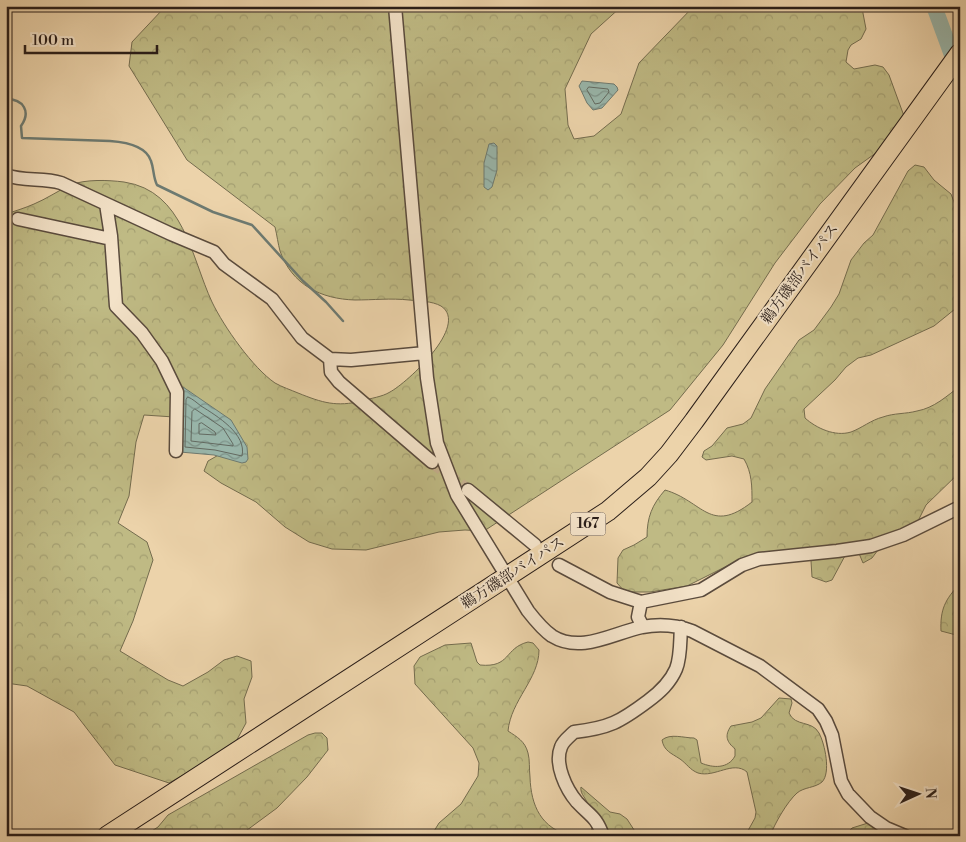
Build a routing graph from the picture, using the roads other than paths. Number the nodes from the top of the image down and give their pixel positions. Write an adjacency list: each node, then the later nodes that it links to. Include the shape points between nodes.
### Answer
1 (395, 6): 7 (street)
2 (960, 53): 15 (highway, 鵜方磯部バイパス / 167, via 669,454 627,496 601,516)
3 (6, 175): 4 (street, via 53,180)
4 (106, 204): 6 (street); 8 (street, via 214,252 224,264 272,299 302,338)
5 (18, 219): 6 (street)
6 (111, 239): 9 (street, via 116,306 142,333 162,361 177,392)
7 (425, 352): 8 (street, via 351,360); 15 (street, via 431,413 444,464 457,495)
8 (330, 359): 10 (street, via 331,372 339,382)
9 (176, 451)
10 (432, 462)
11 (468, 490): 13 (street)
12 (960, 507): 16 (street, via 903,535 870,546 759,559 742,564 701,590)
13 (535, 545)
14 (559, 565): 16 (street, via 610,592)
15 (508, 576): 17 (street, via 541,628 566,642 580,644); 19 (highway, 鵜方磯部バイパス / 167)
16 (641, 602): 17 (street, via 638,617)
17 (643, 627): 18 (street)
18 (681, 627): 20 (street, via 676,670 664,689 625,719 595,730 574,732 561,747 560,761 565,783 578,803 596,819); 21 (street, via 760,666 818,709 832,735 841,781 848,794 870,817)
19 (108, 836)
20 (603, 836)
21 (905, 836)

